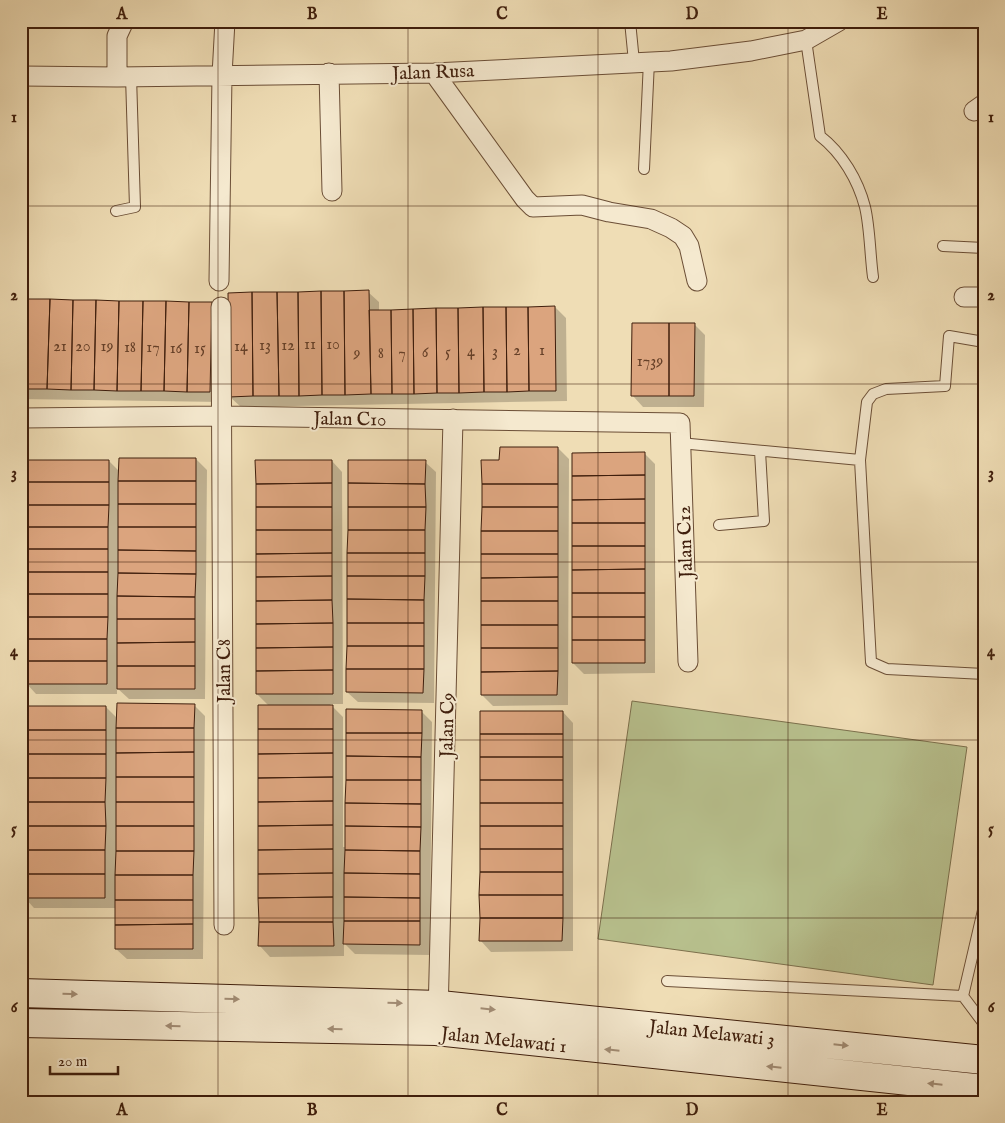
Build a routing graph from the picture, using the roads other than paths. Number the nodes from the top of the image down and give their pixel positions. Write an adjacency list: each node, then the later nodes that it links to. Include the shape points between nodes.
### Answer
1 (124, 21): 11 (street, via 117,36)
2 (225, 21): 9 (street)
3 (630, 21): 6 (lane)
4 (839, 21): 5 (street, Jalan Rusa)
5 (806, 40): 6 (street, Jalan Rusa, via 751,51 671,61); 17 (lane, via 820,136 833,147 852,173 865,207)
6 (641, 61): 8 (street, Jalan Rusa); 12 (lane)
7 (329, 73): 8 (street, Jalan Rusa); 9 (street, Jalan Rusa); 13 (street)
8 (434, 73): 19 (street, via 533,207 582,205 651,219 671,228 683,236 689,246)
9 (222, 75): 11 (street, Jalan Rusa); 18 (street)
10 (21, 76): 11 (street, Jalan Rusa)
11 (124, 77): 14 (lane, via 135,207)
12 (644, 168)
13 (332, 191)
14 (116, 211)
15 (944, 246): 16 (lane)
16 (984, 248)
17 (873, 277)
18 (219, 281)
19 (697, 281)
20 (964, 297): 21 (street)
21 (984, 297)
22 (221, 307): 24 (street, Jalan C8)
23 (984, 342): 30 (lane, via 949,336 945,386 886,389 873,394 867,402)
24 (221, 416): 25 (street, Jalan C10); 26 (street, Jalan C10); 35 (street, Jalan C8)
25 (21, 418)
26 (453, 420): 27 (street, Jalan C10); 39 (street, Jalan C9)
27 (680, 423): 28 (street, Jalan C12)
28 (680, 443): 29 (lane); 32 (street, Jalan C12)
29 (760, 451): 30 (lane); 31 (lane, via 764,521)
30 (860, 460): 33 (lane, via 871,662 887,670)
31 (719, 525)
32 (688, 662)
33 (984, 674)
34 (984, 906): 38 (lane)
35 (224, 925)
36 (667, 981): 38 (lane)
37 (21, 992): 39 (street, Jalan Melawati 1, one-way to 39)
38 (963, 996): 41 (lane)
39 (440, 1004): 42 (street, Jalan C9); 43 (street, Jalan Melawati 3, one-way to 43)
40 (21, 1023): 42 (street, Jalan Melawati 1, one-way to 40)
41 (984, 1024)
42 (436, 1031): 44 (street, Jalan Melawati 1, one-way to 42)
43 (984, 1060)
44 (984, 1089)

